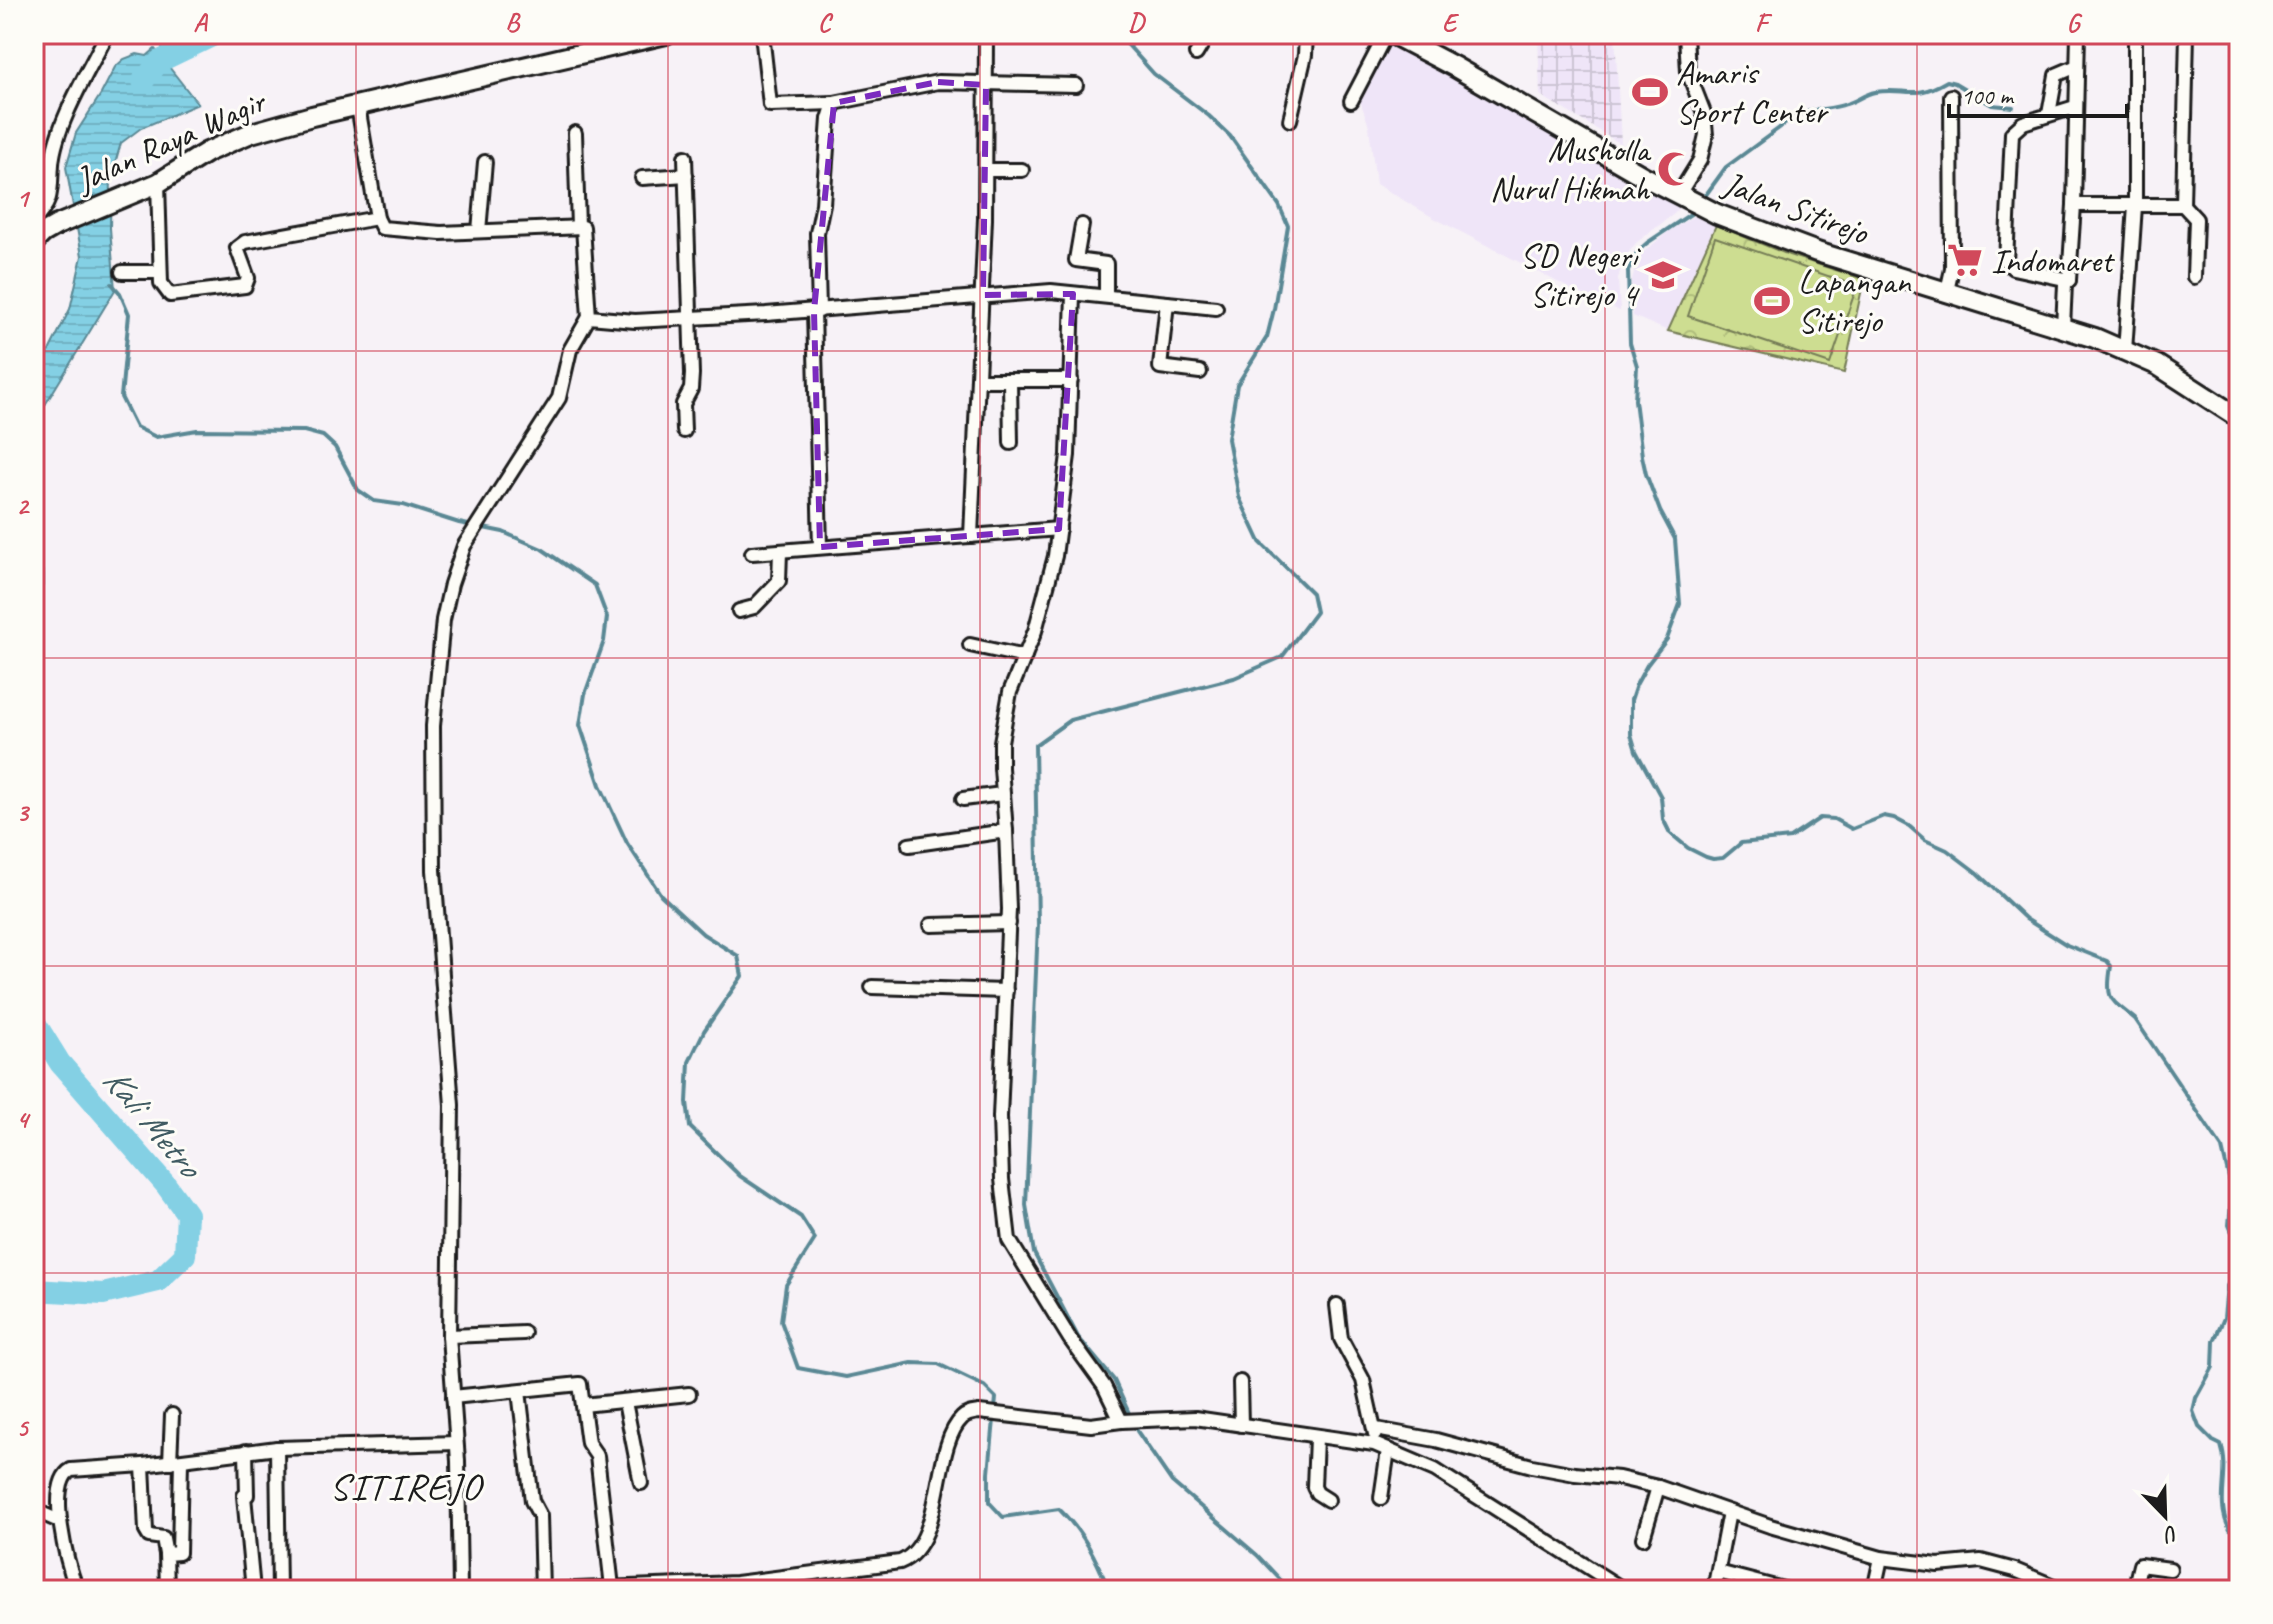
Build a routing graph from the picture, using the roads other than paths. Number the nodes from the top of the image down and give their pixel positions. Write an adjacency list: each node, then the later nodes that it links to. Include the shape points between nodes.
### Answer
1 (107, 34): 37 (street, via 58,134 50,197)
2 (666, 34): 20 (main road, Jalan Raya Wagir)
3 (762, 34): 19 (street, via 770,105)
4 (986, 34): 15 (street)
5 (1208, 34): 13 (street)
6 (1306, 34): 23 (street)
7 (1386, 34): 18 (street)
8 (1392, 34): 32 (main road, Jalan Sitirejo)
9 (1686, 34): 32 (street, via 1688,72 1704,113 1706,135 1700,160)
10 (2078, 34): 14 (street)
11 (2135, 34): 35 (street)
12 (2187, 34): 34 (street)
13 (1196, 54)
14 (2077, 66): 21 (street); 22 (street, via 2056,75)
15 (986, 85): 16 (street); 19 (street, via 938,82); 27 (street)
16 (1076, 85)
17 (1951, 96): 46 (street, via 1952,269)
18 (1351, 101)
19 (834, 103): 52 (street, via 817,233)
20 (358, 106): 31 (main road, Jalan Raya Wagir, via 228,141); 36 (street)
21 (2075, 107): 22 (street); 33 (street)
22 (2049, 114): 45 (street, via 2012,133 2006,262)
23 (1290, 120)
24 (575, 133): 39 (street)
25 (685, 157): 29 (street)
26 (485, 162): 40 (street)
27 (986, 170): 28 (street); 48 (street)
28 (1022, 170)
29 (686, 175): 30 (street); 54 (street)
30 (642, 178)
31 (158, 183): 41 (main road, Jalan Raya Wagir, via 57,225); 43 (street)
32 (1679, 194): 46 (main road, Jalan Sitirejo, via 1766,234)
33 (2074, 205): 35 (street); 45 (street)
34 (2183, 205): 35 (street); 44 (street, via 2196,219)
35 (2135, 206): 56 (street)
36 (377, 218): 40 (street, via 385,229); 43 (street, via 239,244 248,278 241,288 170,295 163,289)
37 (34, 220)
38 (1082, 225): 49 (street, via 1076,260 1106,264)
39 (578, 227): 40 (street); 53 (street, via 584,228)
40 (479, 231)
41 (34, 242)
42 (122, 272): 43 (street)
43 (160, 272)
44 (2194, 277)
45 (2069, 280): 55 (street)
46 (1947, 291): 55 (main road, Jalan Sitirejo)
47 (1073, 294): 48 (street); 49 (street); 59 (street)
48 (983, 295): 52 (street); 58 (street)
49 (1106, 296): 50 (street)
50 (1167, 303): 51 (street); 57 (street, via 1160,367)
51 (1216, 308)
52 (816, 311): 54 (street); 66 (street)
53 (589, 317): 54 (street); 82 (street, via 570,350 559,398 464,546 443,620 433,726 434,870 452,1105)
54 (690, 318): 62 (street, via 692,374 683,404)
55 (2067, 328): 56 (main road, Jalan Sitirejo)
56 (2125, 351): 61 (main road, Jalan Sitirejo, via 2178,377)
57 (1200, 372)
58 (978, 380): 60 (street); 65 (street)
59 (1071, 380): 60 (street); 64 (street)
60 (1010, 381): 63 (street)
61 (2239, 418)
62 (684, 431)
63 (1011, 443)
64 (1059, 529): 65 (street); 71 (street, via 1046,597)
65 (971, 536): 66 (street)
66 (820, 547): 67 (street)
67 (780, 551): 68 (street); 69 (street, via 779,581 754,607)
68 (752, 553)
69 (739, 611)
70 (970, 645): 71 (street)
71 (1025, 657): 72 (street, via 1006,710)
72 (1002, 794): 73 (street); 74 (street)
73 (963, 799)
74 (1006, 831): 75 (street); 76 (street)
75 (909, 845)
76 (1009, 923): 77 (street); 79 (street)
77 (931, 925)
78 (872, 987): 79 (street)
79 (1006, 991): 90 (street, via 1000,1117 1009,1240 1056,1318)
80 (1337, 1305): 92 (street, via 1341,1339 1363,1380)
81 (524, 1333): 82 (street)
82 (449, 1336): 86 (street)
83 (1240, 1382): 91 (street)
84 (519, 1391): 86 (street); 88 (street, via 580,1384); 121 (street, via 532,1501 540,1516)
85 (689, 1394): 87 (street)
86 (453, 1397): 94 (street)
87 (625, 1402): 88 (street); 101 (street)
88 (583, 1405): 115 (street, via 588,1443 597,1456)
89 (172, 1415): 99 (street)
90 (1130, 1421): 91 (street, via 1170,1417); 113 (street, via 1091,1425 979,1412 966,1415 946,1453 928,1528 909,1558)
91 (1241, 1425): 93 (street)
92 (1376, 1429): 95 (street); 102 (street, via 1532,1466)
93 (1316, 1438): 95 (street); 104 (street, via 1314,1487)
94 (456, 1443): 96 (street); 120 (street)
95 (1374, 1444): 97 (street)
96 (277, 1448): 98 (street); 119 (street)
97 (1388, 1450): 103 (street); 124 (street, via 1435,1470)
98 (246, 1451): 99 (street); 118 (street, via 244,1496)
99 (175, 1461): 100 (street); 109 (street, via 179,1553)
100 (143, 1465): 107 (street, via 67,1472 60,1482); 109 (street, via 146,1531 163,1538)
101 (641, 1483)
102 (1658, 1487): 106 (street); 108 (street)
103 (1381, 1498)
104 (1328, 1500)
105 (34, 1510): 107 (street)
106 (1729, 1512): 110 (street); 112 (street)
107 (59, 1521): 116 (street)
108 (1643, 1538)
109 (166, 1554): 117 (street)
110 (1881, 1558): 127 (street); 128 (street, via 1938,1565 1981,1561)
111 (2170, 1569): 129 (street, via 2140,1565)
112 (1718, 1572): 125 (street); 126 (street)
113 (802, 1575): 114 (street); 123 (street)
114 (736, 1586): 115 (street)
115 (615, 1588): 122 (street)
116 (77, 1590)
117 (167, 1590)
118 (253, 1590)
119 (279, 1590)
120 (460, 1590)
121 (542, 1590)
122 (549, 1590)
123 (804, 1590)
124 (1624, 1590)
125 (1714, 1590)
126 (1787, 1590)
127 (1874, 1590)
128 (2063, 1590)
129 (2134, 1590)

